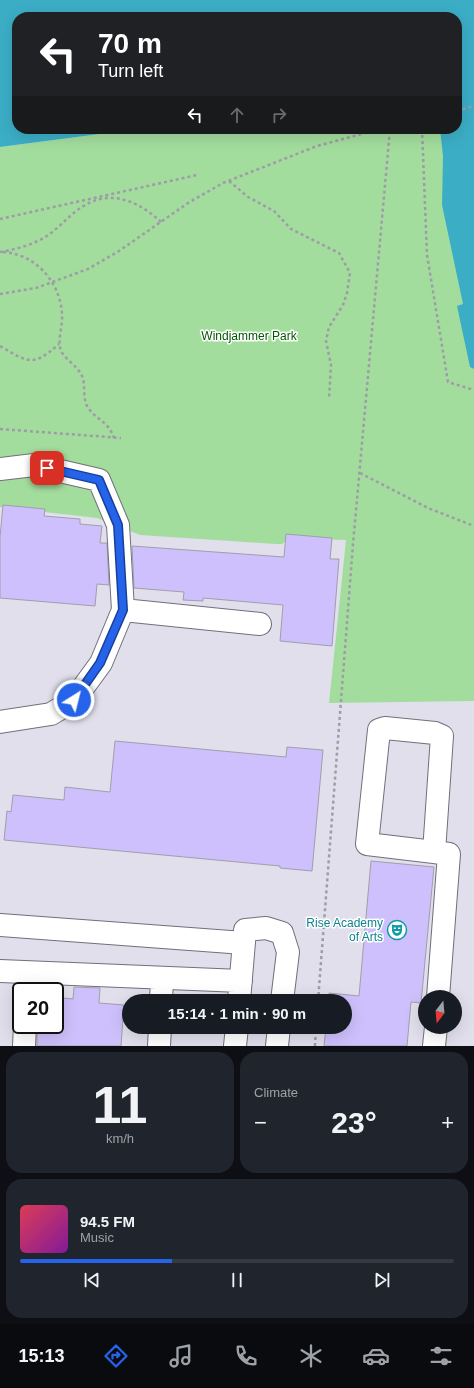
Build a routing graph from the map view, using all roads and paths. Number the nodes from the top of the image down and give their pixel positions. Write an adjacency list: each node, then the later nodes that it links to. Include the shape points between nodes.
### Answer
1 (474, 106): 2 (path)
2 (462, 110)
3 (361, 134): 7 (path, via 317,146)
4 (390, 134): 21 (path)
5 (422, 134): 15 (path, via 427,256 448,382)
6 (197, 175): 8 (path)
7 (229, 181): 9 (path, via 188,203); 16 (path, via 248,197 274,211 291,229 339,253 350,273 347,293 329,327 326,340 331,365)
8 (0, 218)
9 (160, 222): 10 (path, via 140,205 125,200 104,199 90,202 50,234 20,248); 11 (path, via 88,269)
10 (2, 252): 11 (path, via 18,255 35,264)
11 (52, 282): 12 (path, via 36,288); 13 (path, via 62,306 63,324)
12 (0, 294)
13 (59, 344): 14 (path, via 44,356 34,360 22,359); 18 (path, via 66,358 81,374 88,408 107,424)
14 (0, 346)
15 (474, 390)
16 (329, 398)
17 (0, 429): 18 (path)
18 (114, 438): 19 (path)
19 (121, 438)
20 (0, 469): 23 (street, via 34,465 99,480 118,525)
21 (360, 473): 22 (path, via 428,508); 36 (path)
22 (474, 526)
23 (123, 610): 24 (street); 25 (street, via 100,663 74,700 51,714)
24 (260, 624)
25 (0, 722)
26 (434, 852): 26 (street, via 367,844 379,730 435,733 442,736); 32 (street, via 450,854)
27 (0, 925): 28 (street)
28 (244, 943): 33 (street); 35 (street, via 245,930 266,928 282,933 288,952)
29 (0, 971): 31 (street)
30 (162, 978): 31 (street); 33 (street); 34 (street)
31 (28, 982)
32 (439, 990)
33 (240, 991)
34 (161, 994)
35 (283, 994)
36 (319, 994)
37 (25, 1034): 43 (street)
38 (160, 1034): 44 (street)
39 (236, 1034): 45 (street)
40 (278, 1034): 46 (street)
41 (316, 1034): 47 (path)
42 (435, 1034): 48 (street)
43 (24, 1046)
44 (159, 1046)
45 (235, 1046)
46 (277, 1046)
47 (315, 1046)
48 (434, 1046)

